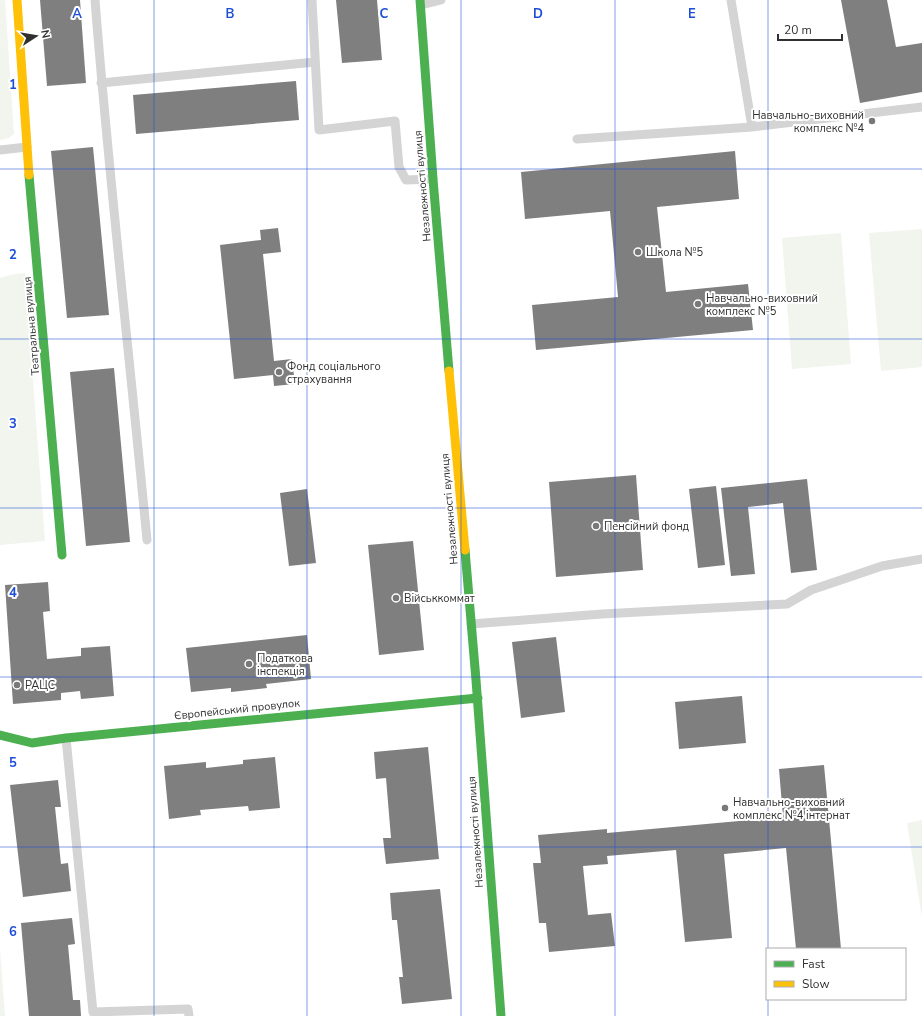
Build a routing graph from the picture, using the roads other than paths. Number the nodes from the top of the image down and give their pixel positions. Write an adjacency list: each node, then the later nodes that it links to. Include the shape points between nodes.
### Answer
1 (18, 0): 12 (street, Театральна вулиця)
2 (95, 0): 8 (lane)
3 (312, 0): 7 (lane)
4 (441, 0): 6 (lane)
5 (731, 0): 10 (lane)
6 (420, 2): 14 (street, Незалежності вулиця)
7 (315, 62): 8 (lane); 14 (lane, via 319,130 395,121 399,167 406,180)
8 (102, 84): 15 (lane)
9 (922, 107): 10 (lane)
10 (752, 126): 11 (lane)
11 (577, 139)
12 (27, 147): 13 (lane); 16 (street, Театральна вулиця)
13 (0, 150)
14 (433, 179): 18 (street, Незалежності вулиця)
15 (147, 540)
16 (62, 555)
17 (922, 559): 18 (lane, via 882,566 811,590 787,604)
18 (471, 624): 19 (street, Незалежності вулиця)
19 (478, 698): 21 (street, Європейський провулок); 23 (street, Незалежності вулиця)
20 (0, 734): 21 (street, Європейський провулок, via 32,743)
21 (66, 738): 22 (lane, via 93,1012 188,1009)
22 (189, 1016)
23 (500, 1016)

